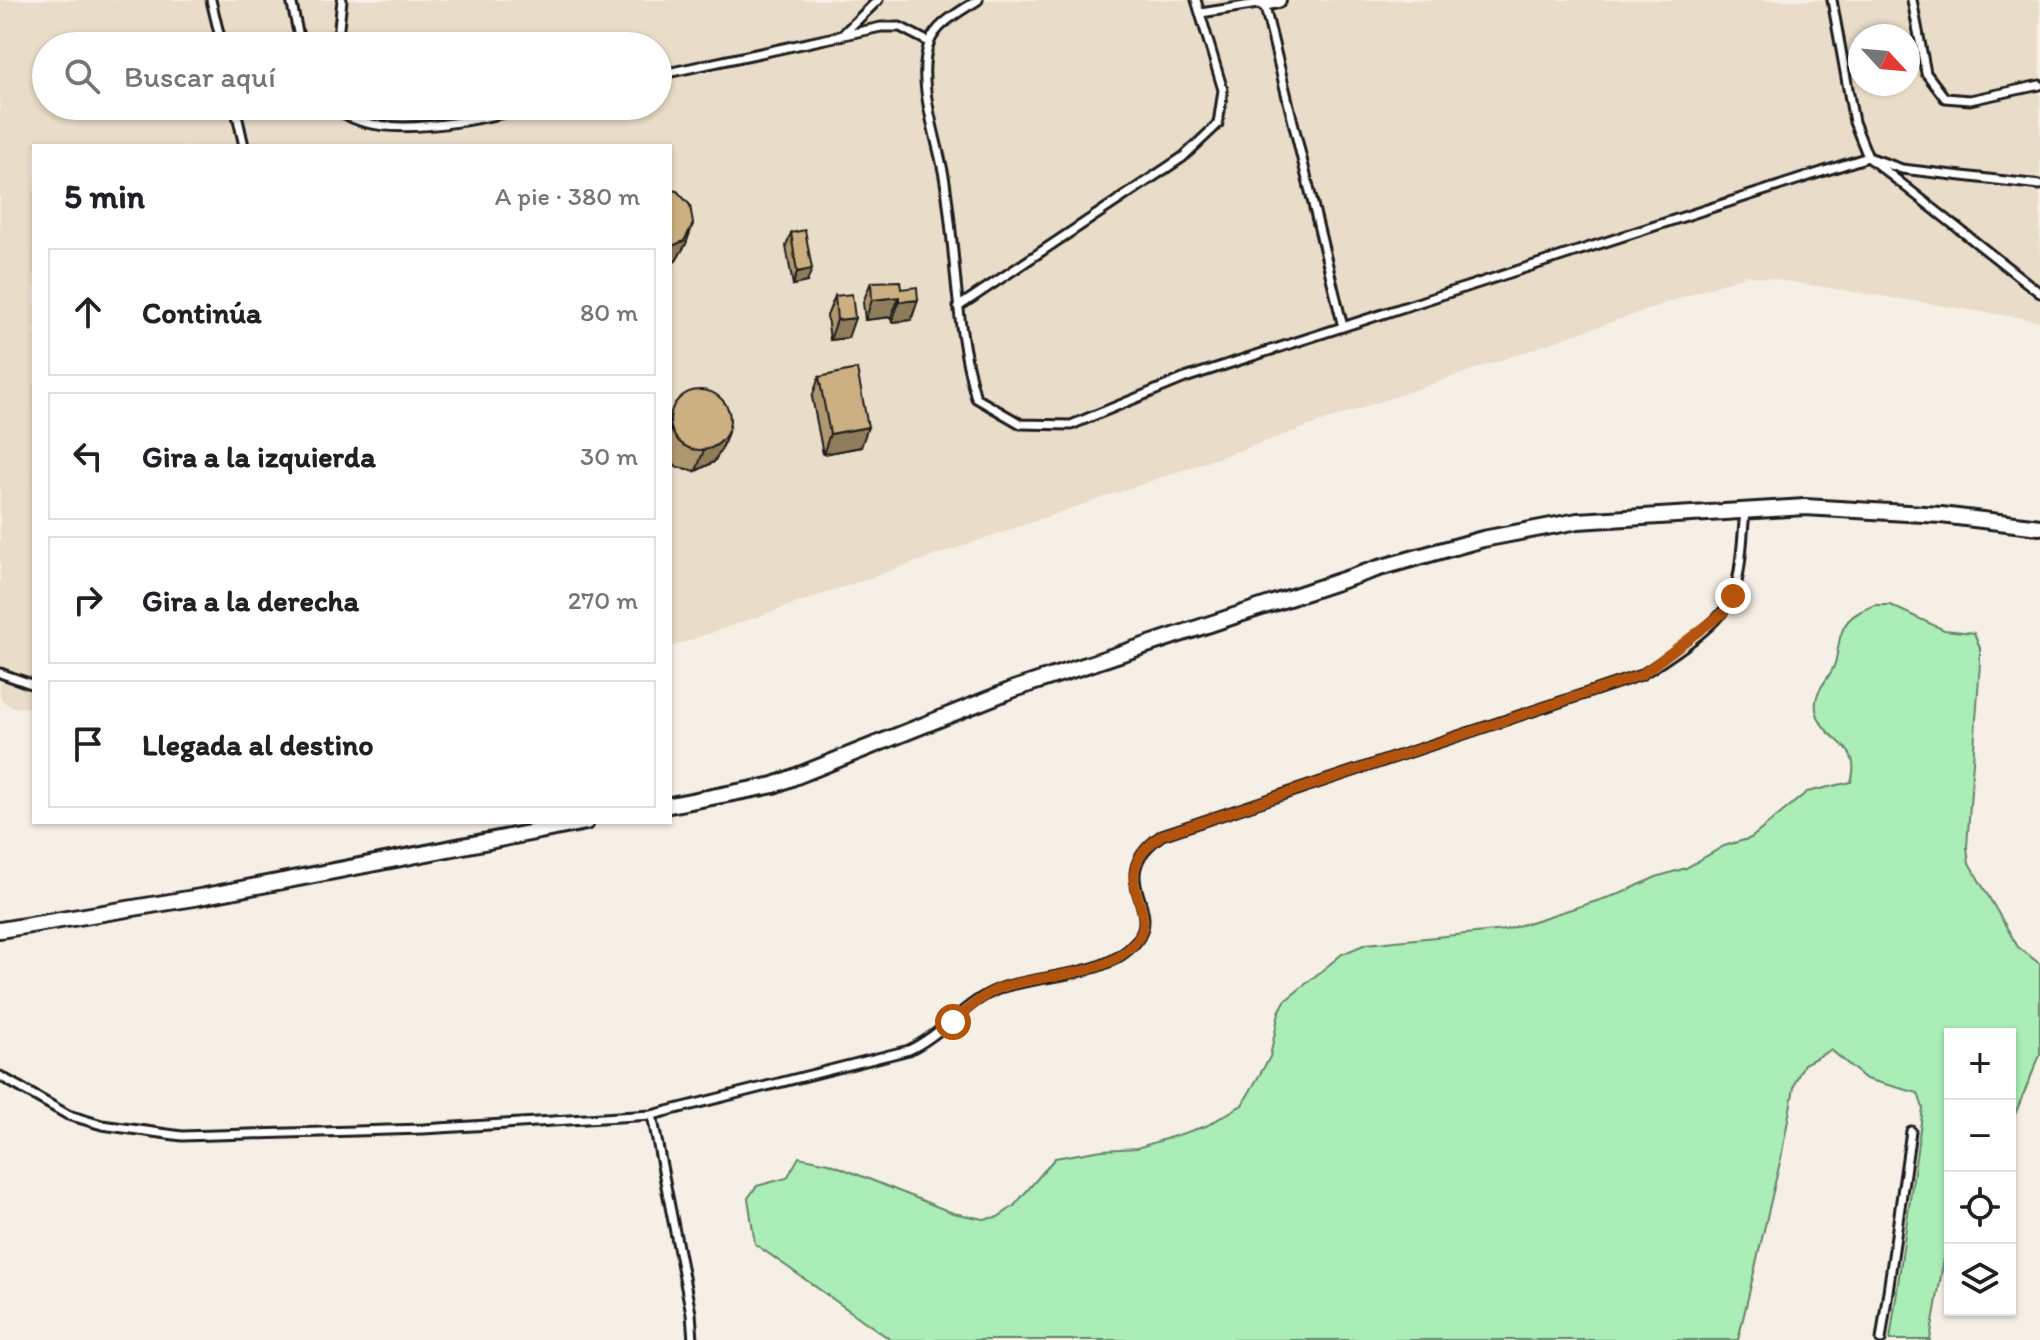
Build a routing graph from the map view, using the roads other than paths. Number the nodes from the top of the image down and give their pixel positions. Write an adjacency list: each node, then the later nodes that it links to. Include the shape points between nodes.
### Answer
1 (211, 0): 11 (lane)
2 (291, 0): 12 (lane)
3 (342, 0): 13 (lane)
4 (878, 0): 14 (lane)
5 (978, 0): 15 (lane, via 946,22)
6 (1196, 0): 10 (lane)
7 (1832, 0): 22 (lane, via 1854,122)
8 (1912, 0): 17 (lane, via 1926,73 1945,98 1970,100)
9 (1271, 1): 10 (lane); 26 (lane)
10 (1201, 13): 25 (lane, via 1223,90 1218,124 1183,157)
11 (219, 32)
12 (298, 32)
13 (339, 32)
14 (841, 37): 15 (lane, via 900,27); 16 (lane)
15 (929, 42): 25 (lane, via 929,108 945,180)
16 (672, 72)
17 (2040, 85)
18 (238, 120): 21 (lane)
19 (365, 120): 20 (lane, via 405,127)
20 (479, 120)
21 (244, 144)
22 (1868, 157): 23 (lane, via 1902,169); 24 (lane); 26 (lane)
23 (2040, 185)
24 (2040, 293)
25 (958, 307): 26 (lane, via 963,354 976,398 1021,424 1071,425 1185,378)
26 (1343, 327)
27 (1745, 509): 28 (street, via 1941,515); 31 (street, via 1578,521 1434,551 990,698 774,785); 35 (lane, via 1738,578 1723,613 1641,675 1162,835 1135,860 1144,922 1137,941 1120,956 998,989 909,1050)
28 (2040, 527)
29 (0, 673): 30 (lane)
30 (32, 684)
31 (672, 805)
32 (576, 824): 33 (street)
33 (0, 930)
34 (0, 1076): 35 (lane, via 68,1115 182,1136)
35 (652, 1115): 37 (lane)
36 (1911, 1131): 38 (lane)
37 (693, 1340)
38 (1881, 1340)

